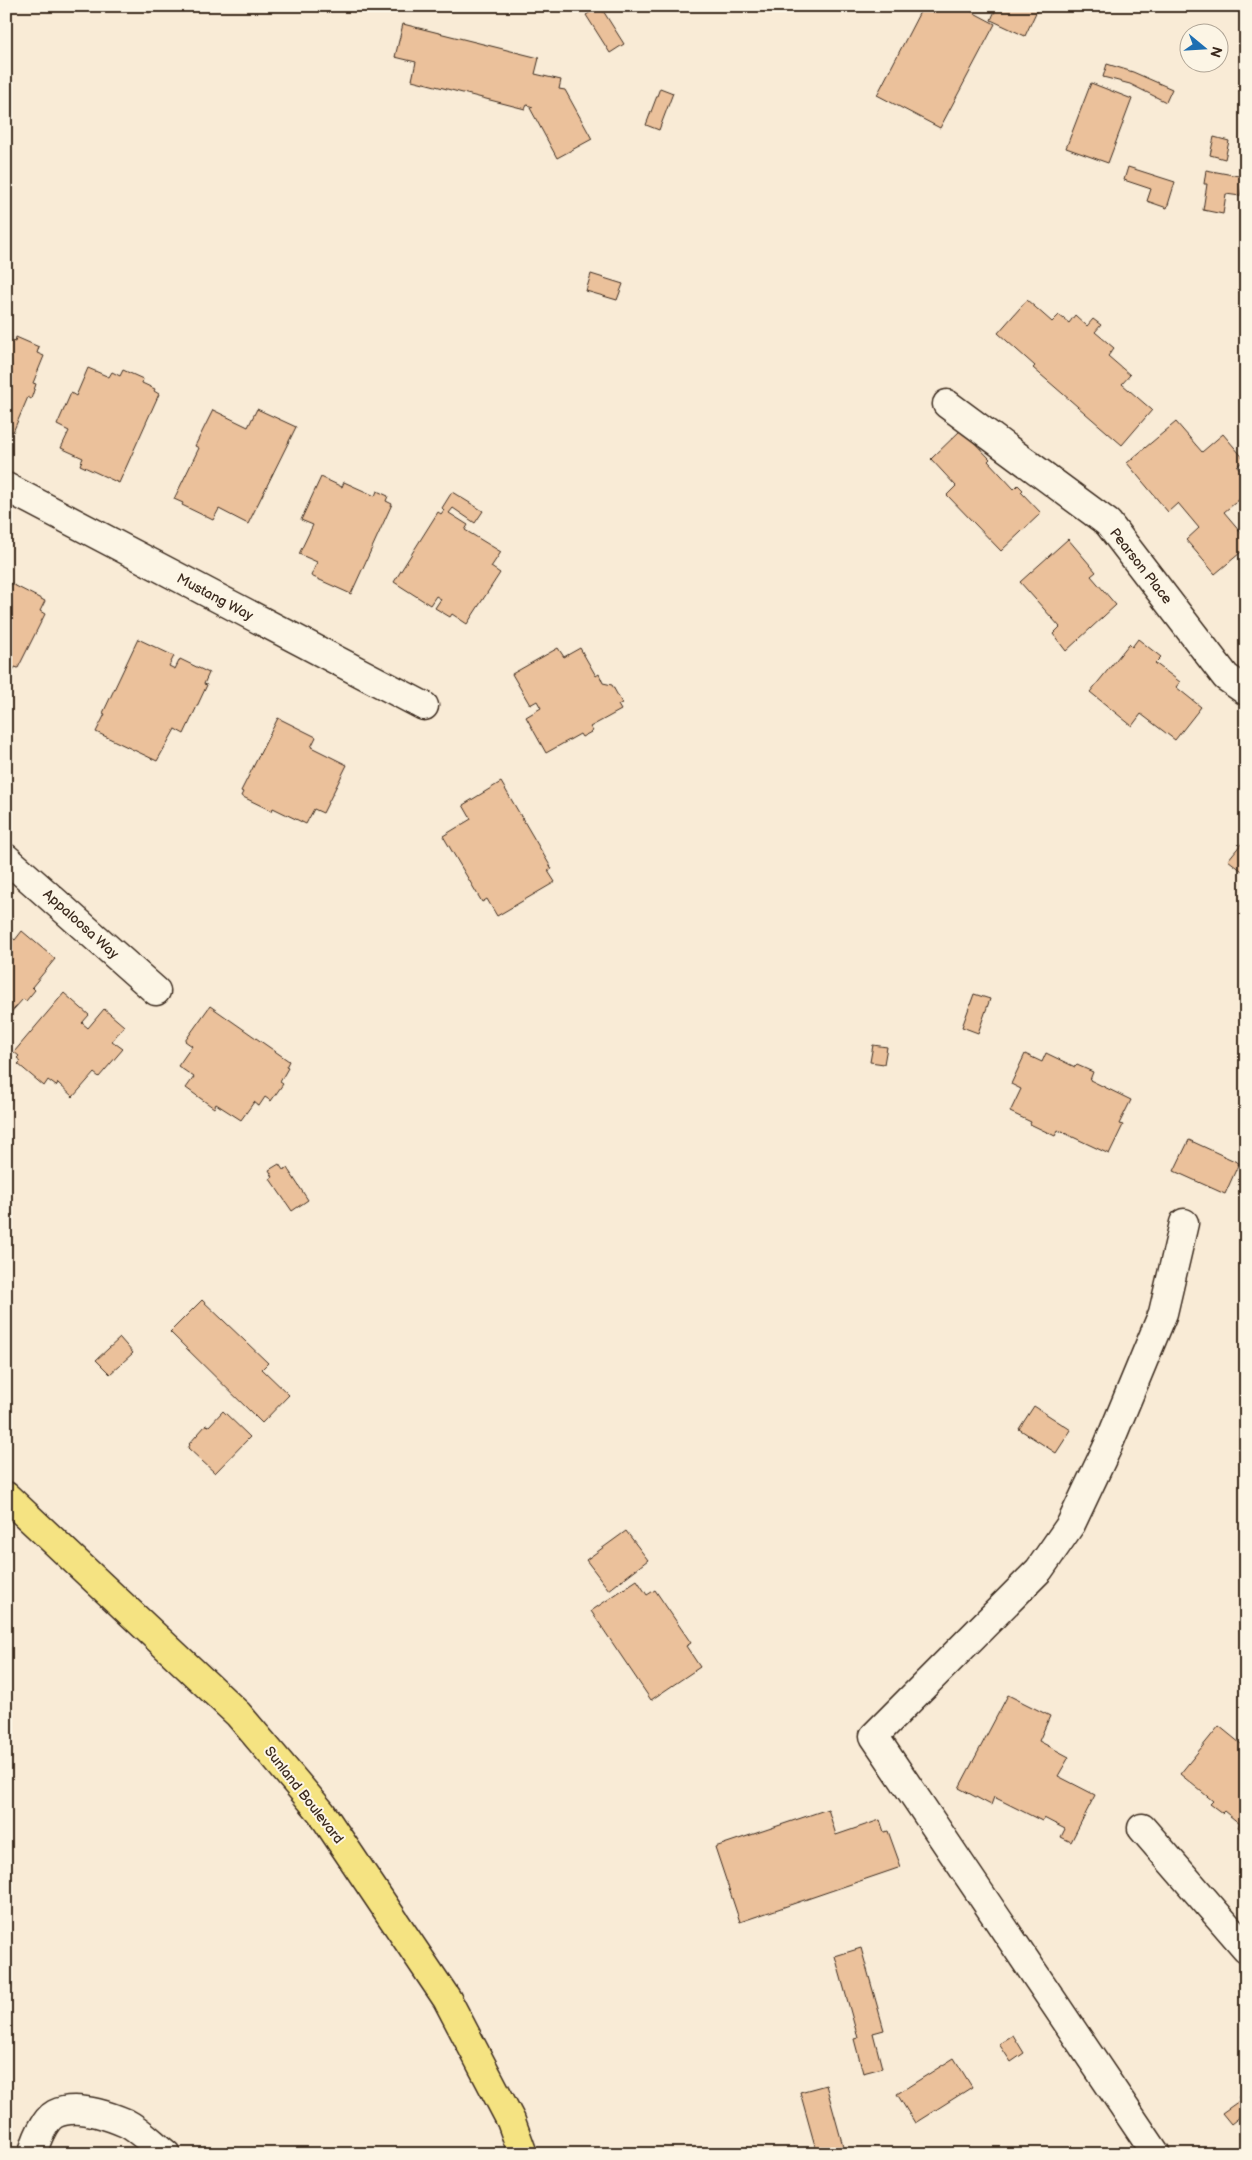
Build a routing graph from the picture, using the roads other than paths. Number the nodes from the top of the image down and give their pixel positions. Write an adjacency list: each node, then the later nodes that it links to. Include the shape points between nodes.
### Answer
1 (947, 404): 3 (street, Pearson Place, via 1108,524 1226,677)
2 (6, 487): 4 (street, Mustang Way)
3 (1246, 691)
4 (424, 706)
5 (6, 858): 6 (street, Appaloosa Way)
6 (156, 991)
7 (1184, 1223): 14 (street, via 1163,1313 1107,1448 1071,1524 1039,1570 874,1736)
8 (6, 1496): 13 (main road, Sunland Boulevard, via 238,1714 321,1812 447,1999 510,2121)
9 (1142, 1828): 10 (street)
10 (1246, 1948)
11 (33, 2154): 12 (street, via 35,2139 53,2115 71,2110 127,2124)
12 (166, 2154)
13 (523, 2154)
14 (1156, 2154)

